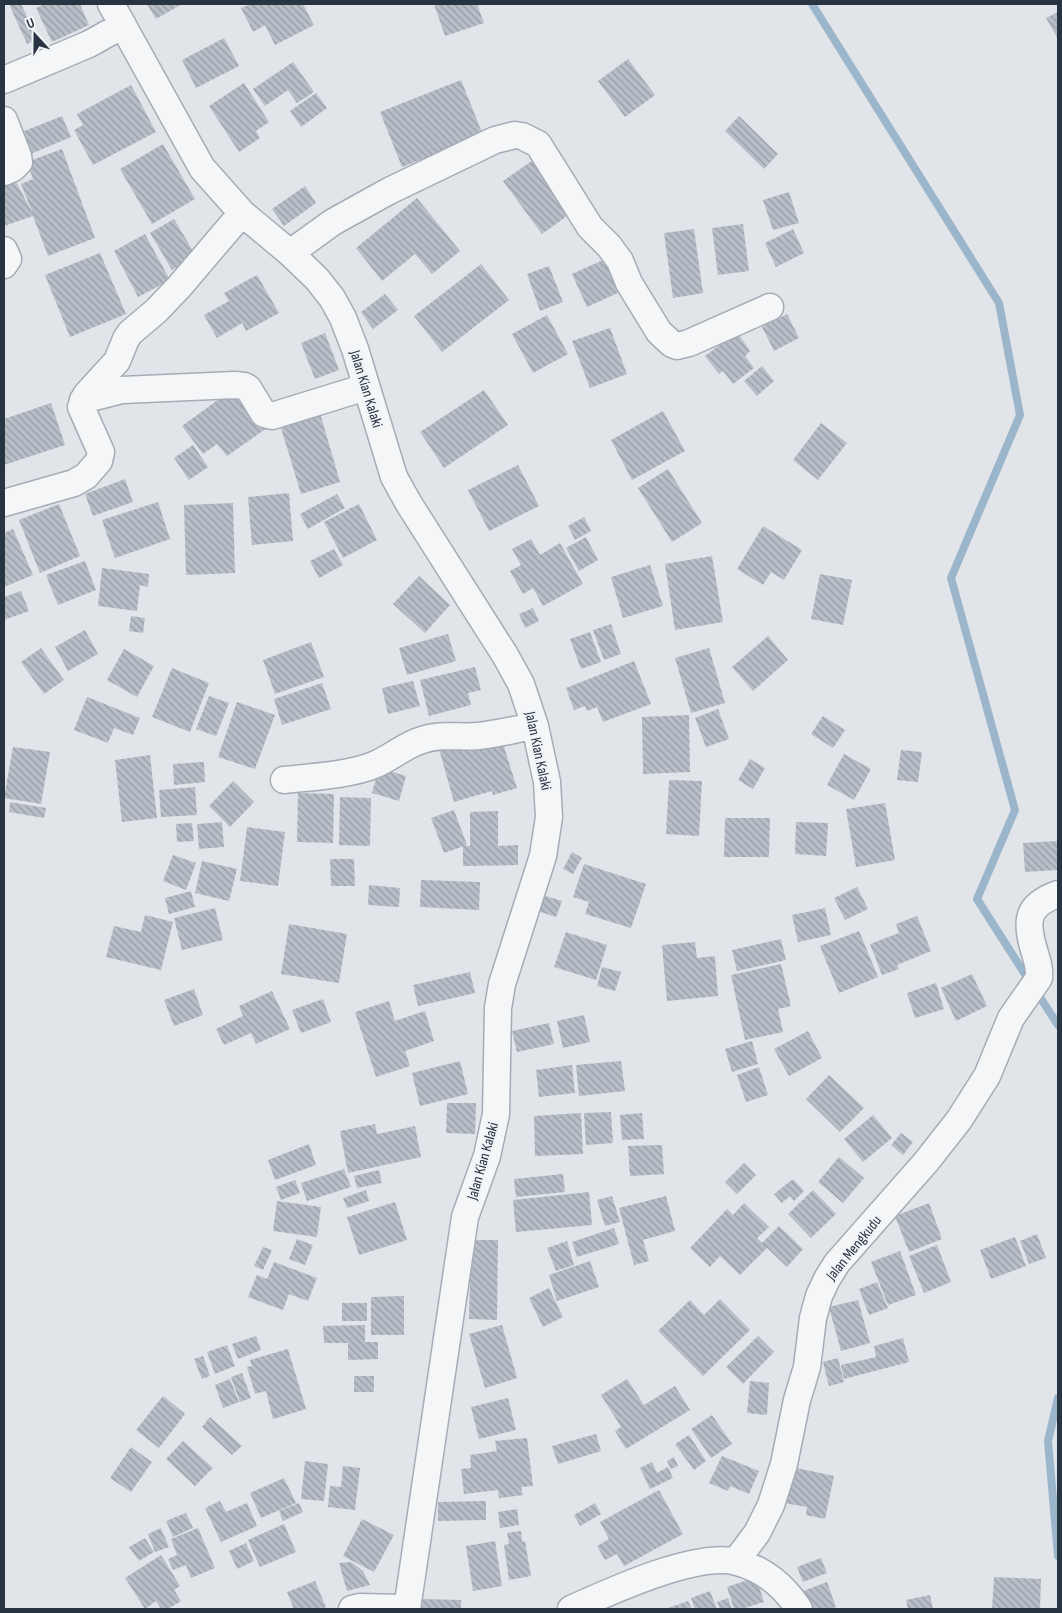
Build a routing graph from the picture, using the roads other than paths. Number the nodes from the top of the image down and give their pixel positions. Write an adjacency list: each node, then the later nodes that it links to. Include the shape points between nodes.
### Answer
1 (117, 14): 2 (street, via 89,44); 5 (street, Jalan Kian Kalaki, via 202,168)
2 (4, 80)
3 (4, 120): 4 (street, via 19,162)
4 (4, 172)
5 (242, 213): 7 (street, Jalan Kian Kalaki); 11 (street, via 179,287 130,333 117,361)
6 (4, 250): 8 (street, via 8,260)
7 (290, 253): 9 (street, via 333,222 389,191 495,140 515,135 538,144 590,227 620,261 629,283 659,332 672,344 689,343); 10 (street, Jalan Kian Kalaki, via 332,298 355,349)
8 (4, 265)
9 (770, 307)
10 (366, 387): 11 (street, via 272,416 264,414 248,388 235,385 122,390); 13 (street, Jalan Kian Kalaki, via 394,477 509,662 521,684)
11 (83, 400): 12 (street, via 81,407 100,452 99,462 74,483)
12 (4, 503)
13 (535, 726): 14 (street, via 496,726 443,733 357,762); 18 (street, Jalan Kian Kalaki, via 547,782 549,817 543,856 498,1008 496,1114 487,1156 465,1217)
14 (291, 775)
15 (1058, 894): 16 (street, Jalan Mengkudu, via 1038,904 1030,913 1029,925 1039,978 1011,1018 987,1076 959,1120 926,1162 837,1263 827,1279 813,1318 807,1367 771,1506 757,1533)
16 (736, 1561): 19 (street, via 709,1561 675,1568); 20 (street, via 767,1574)
17 (352, 1609): 18 (street)
18 (407, 1609)
19 (571, 1609)
20 (799, 1609)

